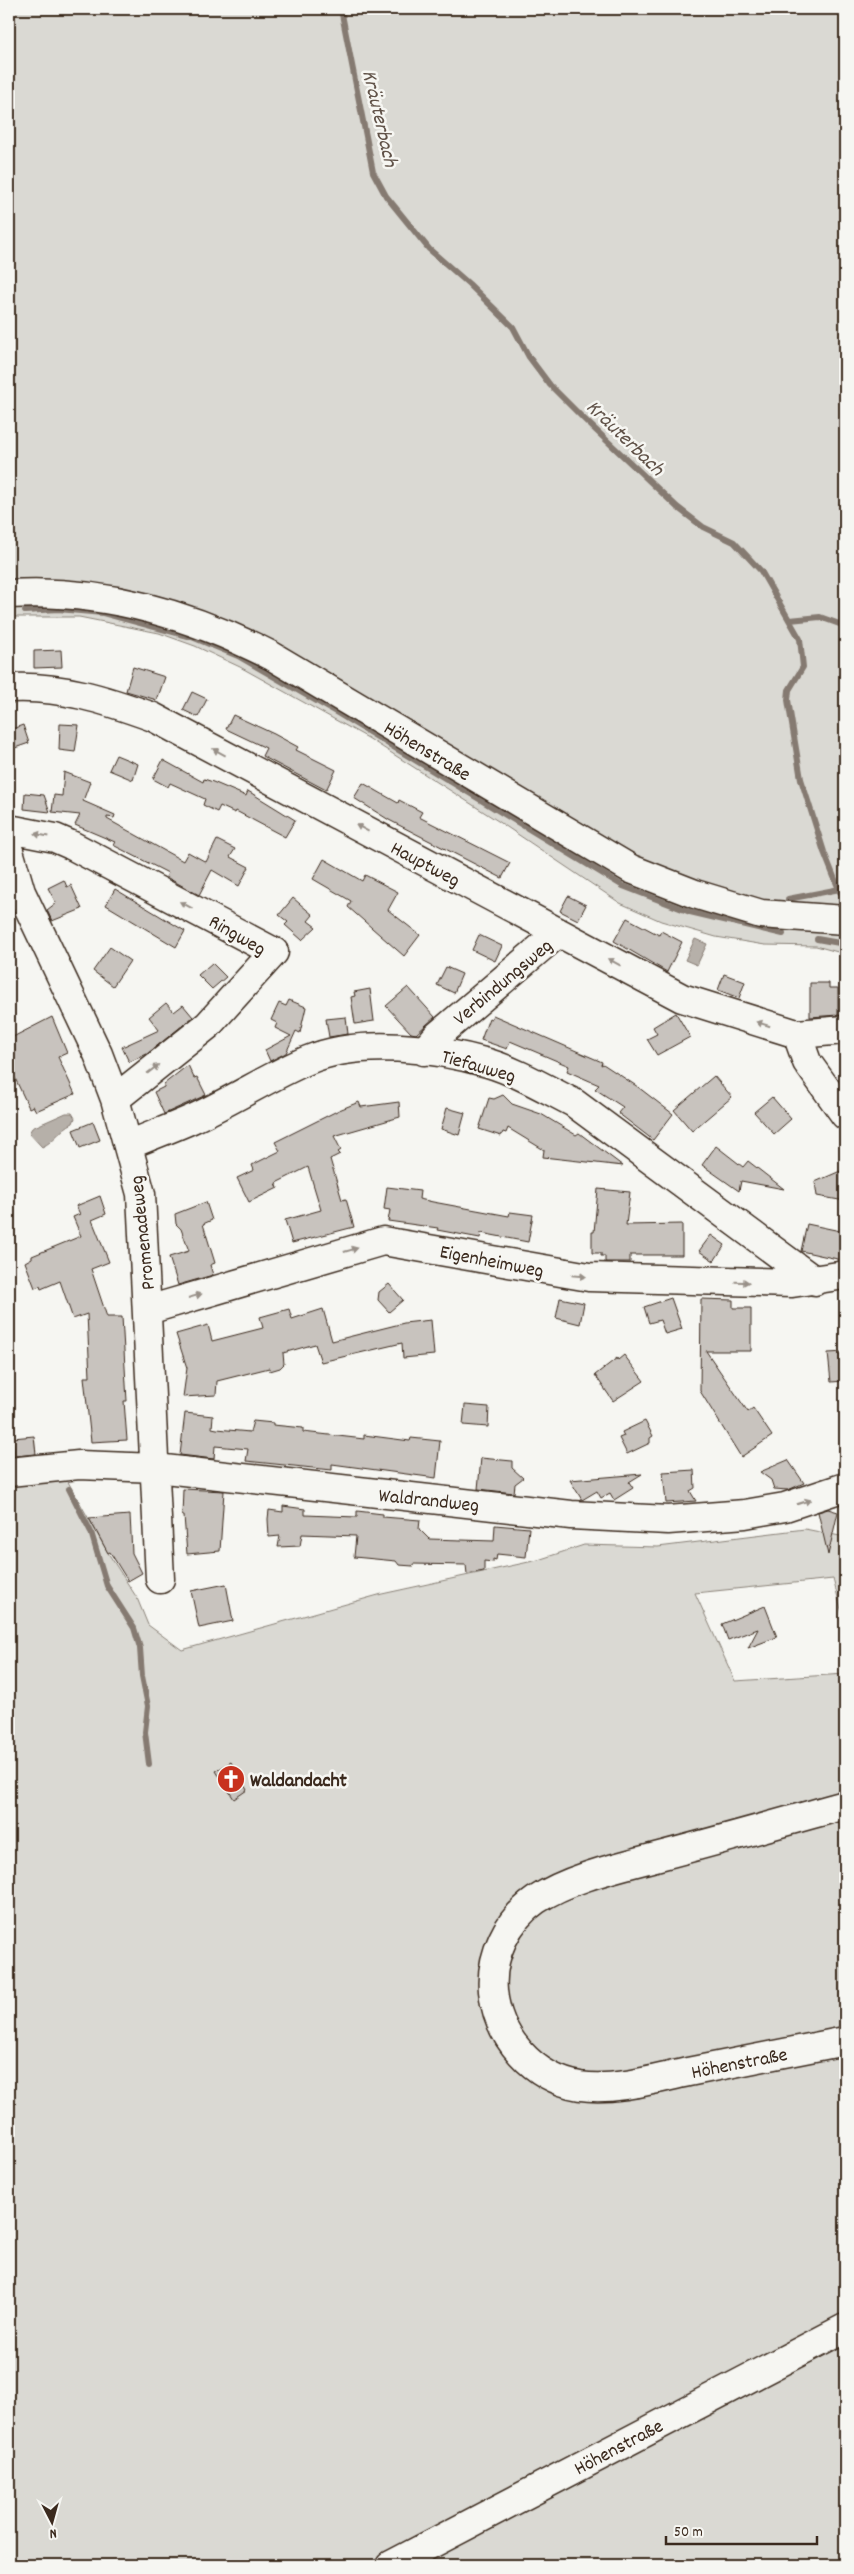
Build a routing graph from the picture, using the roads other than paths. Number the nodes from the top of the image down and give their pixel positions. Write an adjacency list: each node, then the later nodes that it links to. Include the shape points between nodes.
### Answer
1 (9, 594): 5 (street, Höhenstraße, via 44,593 111,599 148,606 214,628 272,656 631,869 694,894 761,914)
2 (9, 688): 6 (street, Hauptweg, one-way to 2, via 153,717 102,699 56,689)
3 (9, 829): 10 (street, Ringweg, one-way to 3, via 208,1025 274,952 72,845 55,838)
4 (9, 851): 10 (street, Promenadeweg, via 21,892 94,1045)
5 (845, 920)
6 (558, 933): 8 (street, Hauptweg, one-way to 6, via 682,998); 9 (street, Verbindungsweg, via 436,1037)
7 (845, 1030): 8 (street, Hauptweg)
8 (796, 1034): 11 (street, via 807,1062)
9 (424, 1051): 12 (street, Tiefauweg, via 376,1048 339,1051 308,1060 192,1119); 14 (street, Tiefauweg, via 488,1064 530,1080 574,1103)
10 (115, 1099): 12 (street, Promenadeweg)
11 (845, 1115)
12 (129, 1145): 15 (street, Promenadeweg, via 141,1194)
13 (845, 1275): 14 (street, Eigenheimweg)
14 (815, 1281): 15 (street, Eigenheimweg, one-way to 14, via 383,1241 568,1275 792,1284)
15 (148, 1310): 16 (street, Promenadeweg)
16 (156, 1468): 17 (street, Waldrandweg, via 79,1465); 18 (street, Waldrandweg, one-way to 18, via 571,1515 668,1520 762,1512); 19 (street, Promenadeweg)
17 (9, 1472)
18 (845, 1487)
19 (160, 1579)
20 (845, 1805): 21 (street, Höhenstraße, via 630,1865 547,1893 516,1918 500,1944 493,1987 495,2007 503,2029 517,2050 536,2068 572,2084 595,2086 662,2078)
21 (845, 2041)
22 (845, 2328): 23 (street, Höhenstraße)
23 (390, 2565)

